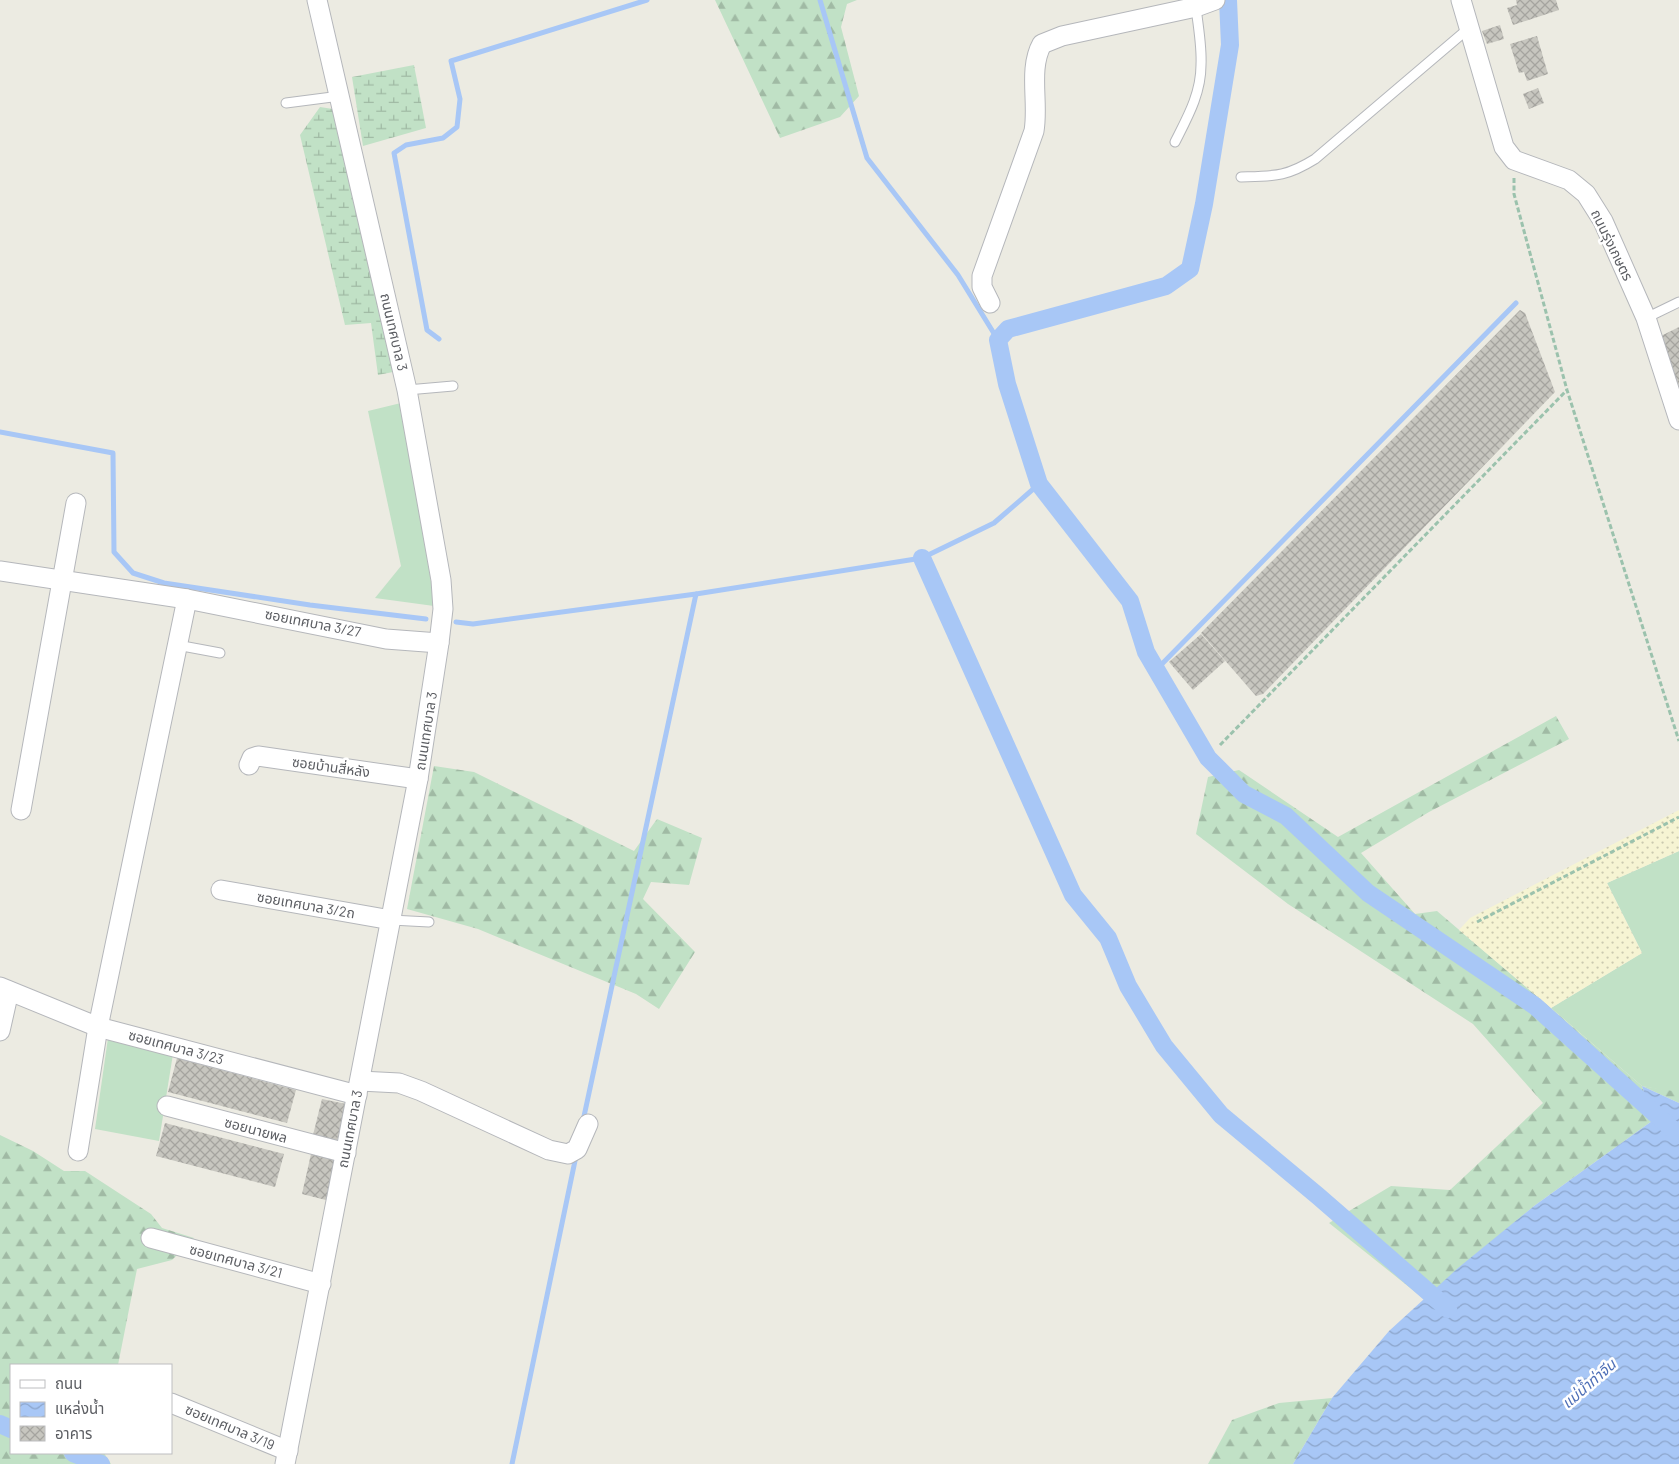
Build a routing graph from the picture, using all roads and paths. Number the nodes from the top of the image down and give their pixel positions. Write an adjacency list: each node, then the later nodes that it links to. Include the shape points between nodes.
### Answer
1 (317, 0): 6 (street, ถนนเทศบาล 3)
2 (1215, 0): 4 (street)
3 (1461, 0): 5 (street)
4 (1196, 7): 8 (lane, via 1202,65 1194,105); 12 (street, via 1062,36 1042,44 1036,60 1034,132 982,276 982,287)
5 (1469, 28): 9 (street, via 1504,148); 10 (lane, via 1315,159 1294,172 1278,176)
6 (341, 96): 7 (lane); 15 (street, ถนนเทศบาล 3)
7 (286, 103)
8 (1175, 142)
9 (1514, 160): 13 (street, ถนนรุ่งเกษตร, via 1569,180 1586,194 1603,221); 16 (path, via 1514,194)
10 (1241, 177)
11 (1679, 302): 13 (lane)
12 (990, 304)
13 (1646, 318): 17 (street, ถนนรุ่งเกษตร)
14 (453, 386): 15 (lane)
15 (407, 390): 22 (street, ถนนเทศบาล 3, via 441,580 443,609)
16 (1567, 390): 25 (path); 26 (path)
17 (1679, 420)
18 (76, 503): 20 (street)
19 (0, 571): 20 (street, ซอยเทศบาล 3/27)
20 (61, 580): 21 (street, ซอยเทศบาล 3/27); 29 (street)
21 (187, 599): 22 (street, ซอยเทศบาล 3/27, via 386,639); 23 (street)
22 (439, 643): 28 (street, ถนนเทศบาล 3)
23 (177, 645): 24 (lane); 36 (street)
24 (220, 653)
25 (1679, 741)
26 (1220, 745)
27 (249, 765): 28 (street, ซอยบ้านสี่หลัง, via 252,758 258,756)
28 (418, 779): 32 (street, ถนนเทศบาล 3)
29 (22, 810)
30 (1679, 817): 34 (path)
31 (221, 890): 32 (street, ซอยเทศบาล 3/2ถ)
32 (391, 920): 33 (lane); 38 (street, ถนนเทศบาล 3)
33 (429, 922)
34 (1476, 922)
35 (5, 989): 36 (street, ซอยเทศบาล 3/23); 37 (street)
36 (98, 1027): 38 (street, ซอยเทศบาล 3/23); 41 (street)
37 (0, 1031)
38 (358, 1088): 40 (street, ซอยเทศบาล 3/23, via 399,1083 549,1150 568,1154 577,1149); 42 (street, ถนนเทศบาล 3)
39 (167, 1106): 42 (street, ซอยนายพล)
40 (588, 1124)
41 (78, 1151)
42 (346, 1153): 44 (street, ถนนเทศบาล 3)
43 (152, 1238): 44 (street, ซอยเทศบาล 3/21)
44 (321, 1284): 46 (street, ถนนเทศบาล 3)
45 (172, 1403): 46 (street, ซอยเทศบาล 3/19)
46 (287, 1458)

